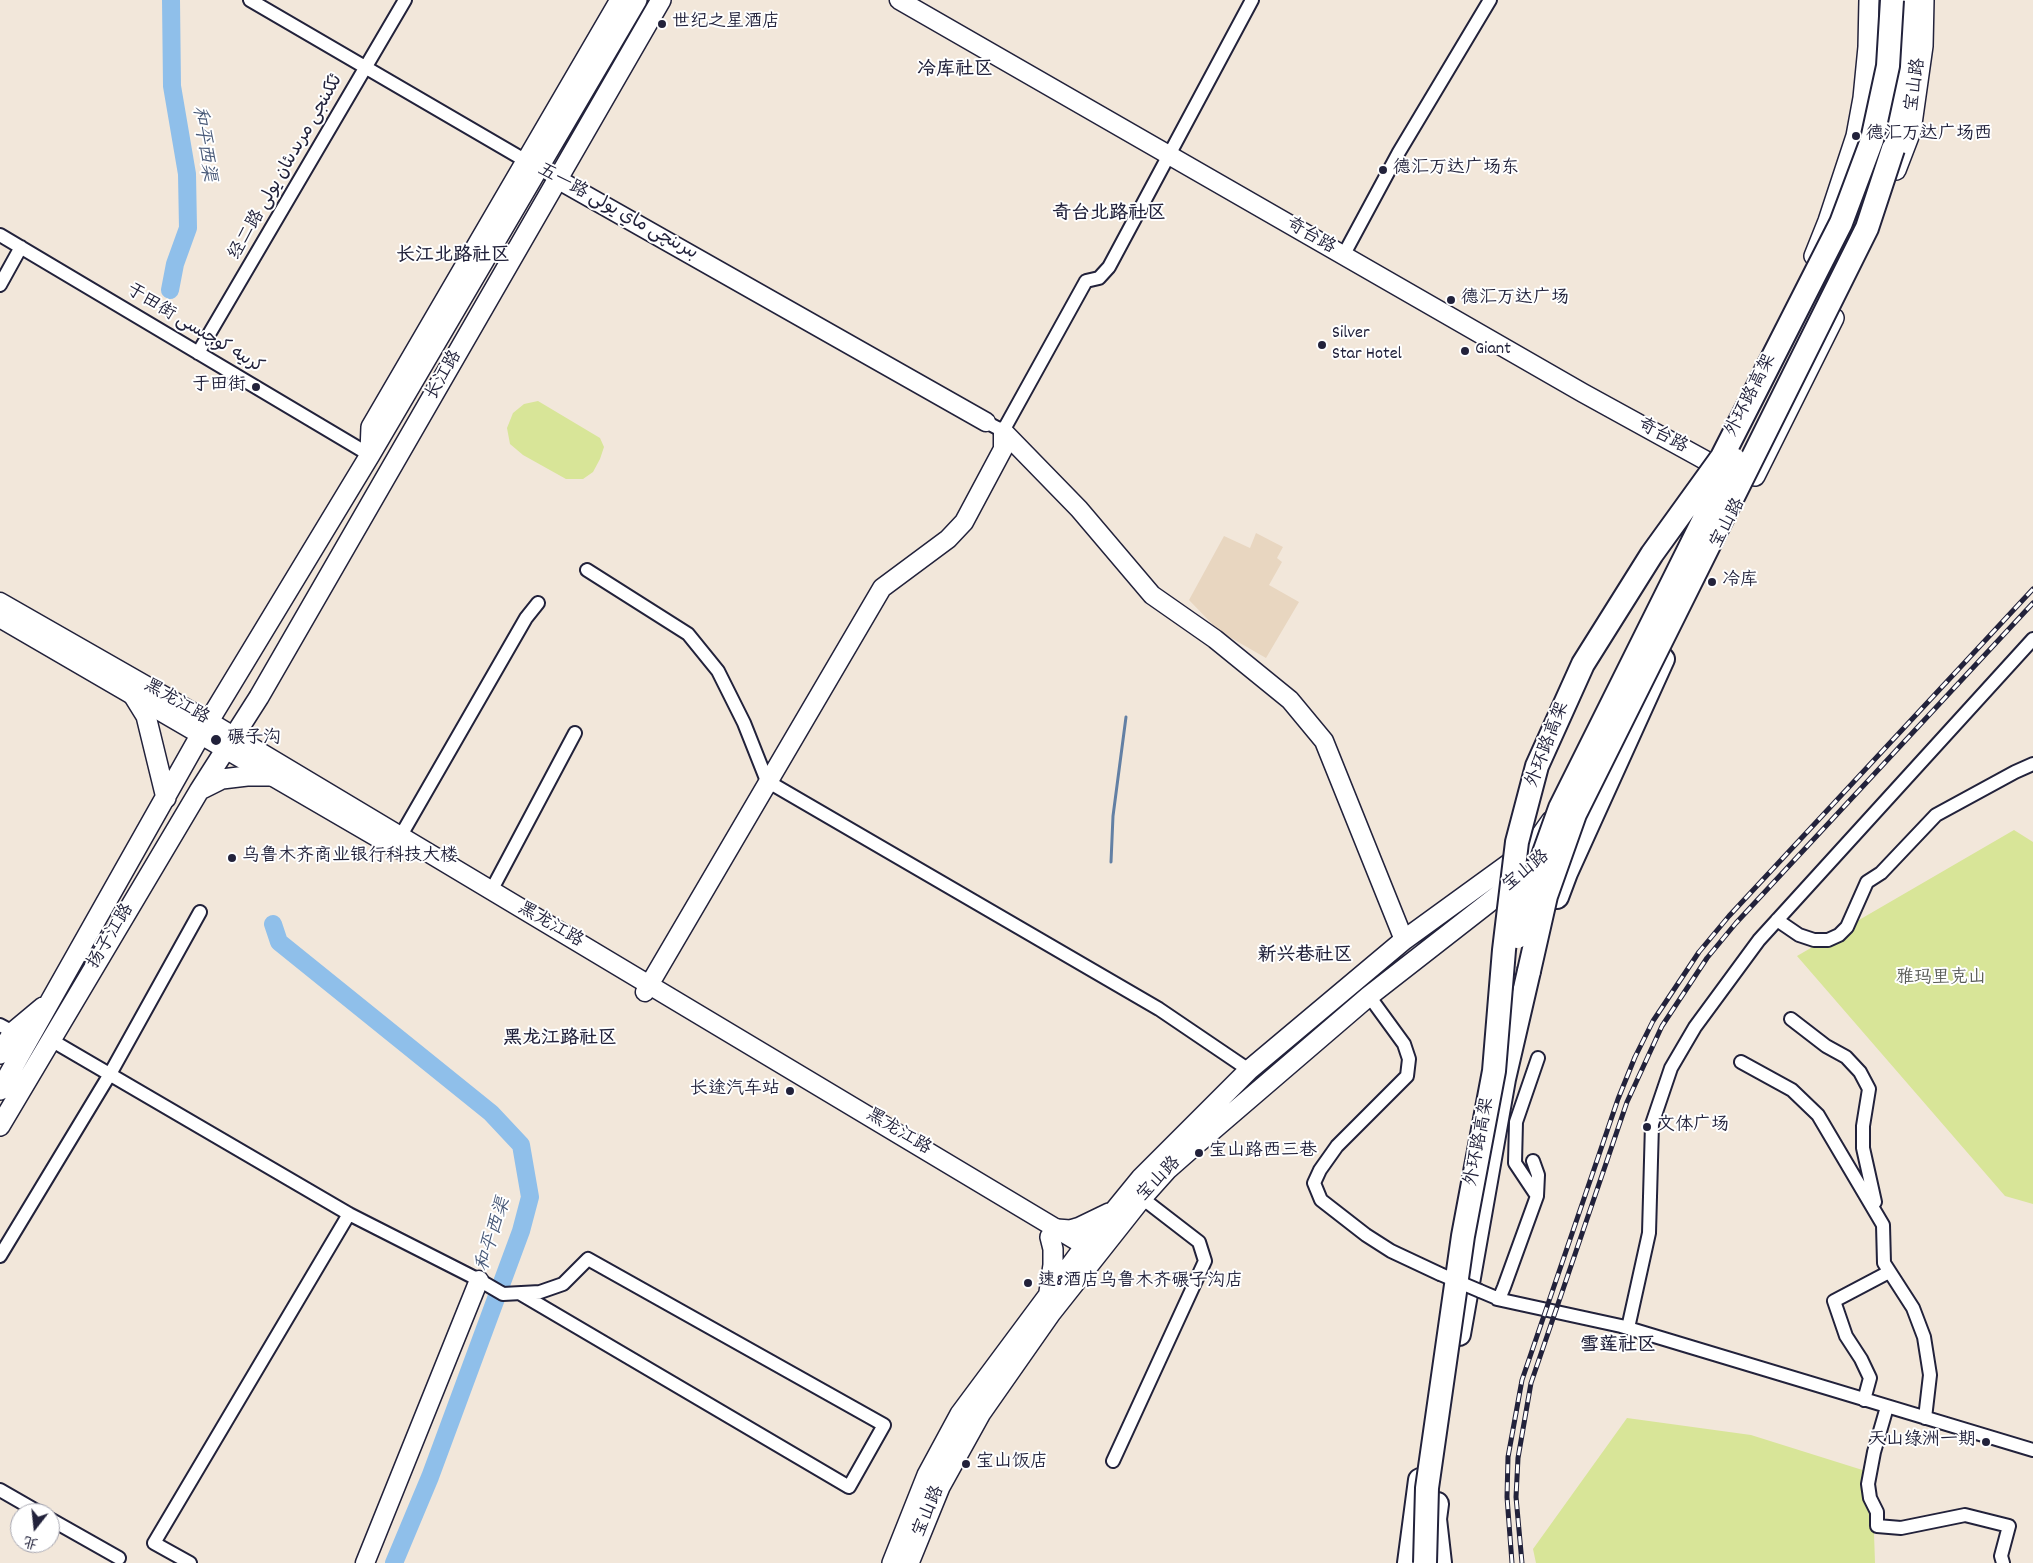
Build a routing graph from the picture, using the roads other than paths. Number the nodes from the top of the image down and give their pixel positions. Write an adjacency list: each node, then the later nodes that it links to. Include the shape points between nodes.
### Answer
1 (250, 0): 14 (street, 五一路 بىرىنچى ماي يولى)
2 (405, 0): 14 (street, 经二路 ئككىنجى مرىدىئان يولى)
3 (620, 0): 17 (main road)
4 (637, 0): 17 (main road, 长江路)
5 (661, 0): 18 (main road, 长江路)
6 (898, 0): 16 (street, 奇台路)
7 (1252, 0): 16 (street)
8 (1490, 0): 21 (street, via 1399,152)
9 (1869, 0): 27 (main road, 宝山路, via 1868,47 1856,136 1828,221)
10 (1879, 0): 91 (highway, 外环路高架, via 1875,72 1862,137 1830,229 1709,461 1572,669 1526,772 1506,847 1483,1076 1452,1242 1414,1489)
11 (1890, 0): 15 (highway); 92 (highway, 外环路高架, bridge, via 1888,66 1872,140 1841,223 1722,457 1652,554 1583,664 1537,766 1517,842 1494,1071 1464,1236 1427,1488)
12 (1908, 0): 15 (highway, via 1910,37 1905,92)
13 (1924, 0): 31 (main road, 宝山路, via 1923,46 1911,131 1880,216 1784,422)
14 (365, 69): 17 (street, 五一路 بىرىنچى ماي يولى); 23 (street, 经二路 ئككىنجى مرىدىئان يولى)
15 (1884, 155): 48 (highway, bridge, via 1867,228 1575,814)
16 (1168, 156): 21 (street, 奇台路); 25 (street, via 1102,282 1086,281)
17 (532, 165): 18 (street, 五一路 بىرىنچى ماي يولى); 26 (main road, 长江路)
18 (557, 179): 24 (street, 五一路 بىرىنچى ماي يولى); 37 (main road, 长江路, via 385,483)
19 (0, 235): 20 (street, 于田街 كرىيە كوچىسى)
20 (21, 247): 22 (street); 23 (street, 于田街 كرىيە كوچىسى)
21 (1343, 256): 27 (street, 奇台路)
22 (0, 285)
23 (198, 353): 26 (street, 于田街 كرىيە كوچىسى)
24 (986, 422): 25 (street)
25 (1003, 431): 40 (street, via 1003,449 964,522 948,539 882,588); 47 (street, via 1079,509 1152,595 1215,639 1290,700 1324,741)
26 (370, 456): 35 (main road, 长江路)
27 (1723, 470): 47 (main road, 宝山路, via 1674,590 1589,770 1539,838 1517,858); 48 (highway, via 1679,545 1530,840)
28 (587, 570): 40 (street, via 688,634 718,671 744,723)
29 (0, 602): 35 (street, 黑龙江路)
30 (538, 603): 43 (street, via 526,618)
31 (1684, 608): 50 (highway, via 1566,873); 51 (main road, 宝山路, via 1603,773 1554,850)
32 (0, 618): 34 (street, 黑龙江路)
33 (2033, 639): 46 (street)
34 (133, 695): 35 (street, 黑龙江路); 42 (main road, via 146,716)
35 (206, 728): 37 (street, 黑龙江路); 42 (main road, 扬子江路)
36 (576, 733): 44 (street)
37 (230, 743): 39 (street, 黑龙江路); 41 (main road, 扬子江路); 43 (street, 黑龙江路)
38 (2033, 764): 46 (street, via 1936,816 1881,873 1867,882 1847,926 1839,935 1828,940 1814,940 1799,935)
39 (272, 776): 41 (main road, via 222,779); 49 (street, 黑龙江路, via 491,905)
40 (767, 781): 49 (street); 59 (street, via 1159,1009)
41 (199, 791): 55 (main road, 扬子江路)
42 (166, 798): 52 (main road, 扬子江路)
43 (400, 837): 44 (street, 黑龙江路)
44 (491, 891): 49 (street, 黑龙江路)
45 (200, 912): 60 (street)
46 (1777, 920): 77 (street, via 1758,940 1695,1027 1671,1068 1659,1098 1652,1124 1649,1233)
47 (1404, 940): 59 (main road, 宝山路)
48 (1518, 969): 50 (highway); 91 (highway, via 1486,1084 1414,1516)
49 (648, 988): 69 (street, 黑龙江路)
50 (1525, 993): 93 (highway, via 1504,1079 1449,1393 1435,1519)
51 (1369, 996): 65 (main road, 宝山路, via 1168,1169); 76 (street, bridge, via 1404,1044 1409,1059 1407,1076 1337,1146 1320,1170 1314,1183 1321,1200 1391,1251)
52 (52, 1000): 54 (main road); 61 (main road, 扬子江路)
53 (1791, 1019): 68 (street, via 1846,1057 1860,1072 1869,1089 1863,1148)
54 (6, 1028): 56 (main road)
55 (51, 1040): 60 (street); 62 (main road, 扬子江路)
56 (0, 1054)
57 (1538, 1058): 64 (street, via 1516,1122 1516,1164)
58 (1741, 1062): 68 (street, via 1792,1090 1818,1115)
59 (1249, 1070): 66 (main road, 宝山路, via 1146,1173)
60 (110, 1074): 67 (street); 71 (street)
61 (0, 1090)
62 (0, 1126)
63 (1533, 1161): 64 (street, via 1538,1175)
64 (1537, 1196): 76 (street)
65 (1142, 1198): 70 (main road, 宝山路); 82 (street, via 1199,1242 1205,1261)
66 (1113, 1212): 69 (main road, via 1080,1227); 70 (main road, 宝山路)
67 (349, 1214): 73 (street); 87 (street, via 154,1542)
68 (1878, 1217): 72 (street, via 1883,1226 1884,1263)
69 (1054, 1233): 70 (street, 黑龙江路); 75 (main road, via 1054,1265)
70 (1089, 1254): 75 (main road, 宝山路); 90 (main road, 宝山路, via 970,1430 932,1504)
71 (0, 1256)
72 (1890, 1272): 78 (street, via 1834,1301 1846,1336 1870,1378); 80 (street, via 1913,1308 1924,1337 1930,1375)
73 (480, 1280): 74 (street, via 503,1294); 88 (street)
74 (521, 1294): 74 (street, via 849,1487 884,1425 588,1259 563,1284)
75 (1048, 1297): 89 (main road, 宝山路, via 960,1414 927,1474)
76 (1497, 1299): 77 (street)
77 (1628, 1328): 78 (street)
78 (1864, 1400): 79 (street)
79 (1887, 1407): 80 (street); 94 (street, via 1868,1484 1878,1526 1901,1528 1965,1515 2009,1526 2001,1556)
80 (1924, 1418): 81 (street)
81 (2033, 1450)
82 (1113, 1461)
83 (0, 1490): 84 (street)
84 (23, 1503)
85 (60, 1525): 86 (street)
86 (119, 1558)
87 (190, 1563)
88 (364, 1563)
89 (892, 1563)
90 (910, 1563)
91 (1410, 1563)
92 (1425, 1563)
93 (1440, 1563)
94 (2003, 1563)

